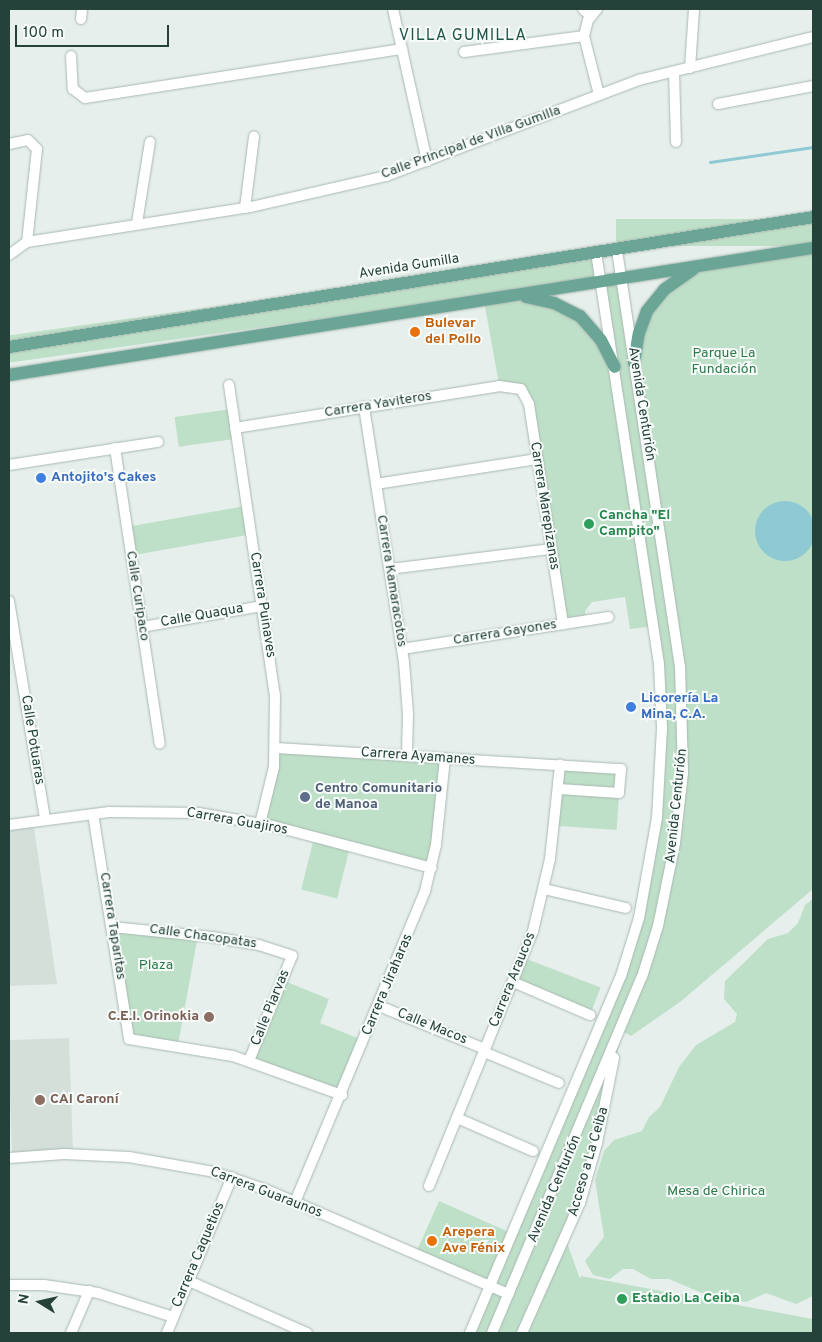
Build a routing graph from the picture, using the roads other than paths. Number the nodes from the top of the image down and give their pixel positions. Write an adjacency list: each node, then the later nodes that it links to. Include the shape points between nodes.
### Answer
1 (393, 9): 7 (street)
2 (583, 9): 4 (street)
3 (694, 9): 10 (street)
4 (594, 13): 5 (street)
5 (584, 36): 8 (street); 13 (street)
6 (813, 37): 10 (street, Calle Principal de Villa Gumilla)
7 (402, 49): 9 (street, via 85,98 73,89); 19 (street)
8 (464, 52)
9 (71, 56)
10 (690, 68): 11 (street, Calle Principal de Villa Gumilla)
11 (674, 72): 13 (street, Calle Principal de Villa Gumilla); 17 (street)
12 (813, 86): 14 (street)
13 (599, 95): 19 (street, Calle Principal de Villa Gumilla)
14 (718, 104)
15 (254, 137): 20 (street)
16 (150, 142): 22 (street)
17 (676, 142)
18 (9, 144): 23 (street, via 28,140 37,149)
19 (427, 161): 20 (street, Calle Principal de Villa Gumilla, via 386,176)
20 (245, 208): 22 (street, Calle Principal de Villa Gumilla)
21 (813, 217): 25 (main road, Avenida Gumilla)
22 (137, 224): 23 (street, Calle Principal de Villa Gumilla)
23 (27, 242): 27 (street, Calle Principal de Villa Gumilla)
24 (813, 248): 28 (main road)
25 (617, 249): 26 (main road, Avenida Gumilla); 29 (street, Avenida Centurión)
26 (596, 252): 30 (street, Avenida Centurión); 32 (main road, Avenida Gumilla)
27 (9, 255)
28 (699, 266): 29 (main road); 33 (main road, via 665,290 652,304 639,333)
29 (622, 278): 30 (main road); 33 (street, Avenida Centurión)
30 (601, 281): 31 (main road); 34 (street, Avenida Centurión)
31 (514, 295): 34 (main road, via 554,302 580,316 601,340); 35 (main road)
32 (9, 347)
33 (634, 363): 71 (street, Avenida Centurión, via 674,611 683,749 675,843 665,897 642,977)
34 (615, 366): 84 (street, Avenida Centurión, via 660,664 662,747 657,818 639,918 621,976)
35 (9, 375)
36 (229, 385): 39 (street, Carrera Puinaves)
37 (520, 389): 38 (street, Carrera Yaviteros, via 499,386); 42 (street, Carrera Marepizanas, via 529,404)
38 (364, 407): 39 (street, Carrera Yaviteros); 44 (street, Carrera Kamaracotos)
39 (235, 428): 48 (street, Carrera Puinaves)
40 (158, 442): 41 (street)
41 (114, 448): 43 (street); 51 (street, Calle Curipaco)
42 (537, 459): 44 (street); 45 (street, Carrera Marepizanas)
43 (9, 465)
44 (376, 484): 46 (street, Carrera Kamaracotos)
45 (551, 549): 46 (street); 50 (street, Carrera Marepizanas)
46 (390, 569): 52 (street, Carrera Kamaracotos)
47 (9, 601): 60 (street, Calle Potuaras)
48 (262, 606): 51 (street, Calle Quaqua); 54 (street, Carrera Puinaves, via 275,695)
49 (609, 617): 50 (street, Carrera Gayones)
50 (563, 624): 52 (street, Carrera Gayones)
51 (142, 626): 53 (street, Calle Curipaco)
52 (402, 649): 55 (street, Carrera Kamaracotos, via 408,714)
53 (160, 744)
54 (276, 748): 55 (street, Carrera Ayamanes); 61 (street, Carrera Puinaves)
55 (406, 756): 56 (street, Carrera Ayamanes)
56 (445, 758): 57 (street, Carrera Ayamanes); 63 (street, Carrera Jiraharas)
57 (560, 765): 58 (street, Carrera Araucos); 58 (street, Carrera Ayamanes, via 621,769 620,793)
58 (559, 789): 64 (street, Carrera Araucos)
59 (93, 814): 60 (street, Carrera Guajiros); 61 (street, Carrera Guajiros, via 169,811); 66 (street, Carrera Taparitas)
60 (45, 819): 62 (street, Carrera Guajiros)
61 (260, 824): 63 (street, Carrera Guajiros)
62 (9, 825)
63 (432, 868): 69 (street, Carrera Jiraharas, via 418,913)
64 (544, 889): 65 (street); 68 (street, Carrera Araucos)
65 (626, 908)
66 (112, 927): 67 (street, Calle Chacopatas, via 212,937 259,945); 73 (street, Carrera Taparitas, via 129,1039 195,1048)
67 (292, 956): 73 (street, Calle Piarvas)
68 (514, 982): 70 (street); 72 (street, Carrera Araucos)
69 (379, 1006): 72 (street, Calle Macos); 75 (street, Carrera Jiraharas)
70 (590, 1015)
71 (617, 1041): 86 (street, Avenida Centurión); 95 (street, Acceso a La Ceiba, via 607,1100 580,1203)
72 (485, 1050): 74 (street, Calle Macos); 76 (street, Carrera Araucos)
73 (250, 1061): 75 (street)
74 (559, 1083)
75 (342, 1095): 81 (street, Carrera Jiraharas)
76 (457, 1118): 77 (street); 80 (street, Carrera Araucos)
77 (533, 1151)
78 (9, 1158): 79 (street, Carrera Guaraunos, via 64,1154 129,1157 195,1167)
79 (232, 1177): 81 (street, Carrera Guaraunos); 82 (street, Carrera Caquetios)
80 (429, 1186)
81 (295, 1202): 84 (street, Carrera Guaraunos)
82 (189, 1281): 87 (street, Carrera Caquetios); 88 (street)
83 (9, 1285): 85 (street, via 44,1285)
84 (490, 1286): 86 (street, Carrera Guaraunos); 93 (street, Avenida Centurión)
85 (89, 1292): 87 (street); 89 (street)
86 (509, 1294): 94 (street, Avenida Centurión)
87 (173, 1318): 90 (street, Carrera Caquetios)
88 (284, 1323): 91 (street); 92 (street)
89 (71, 1333)
90 (167, 1333)
91 (280, 1333)
92 (307, 1333)
93 (470, 1333)
94 (492, 1333)
95 (522, 1333)

